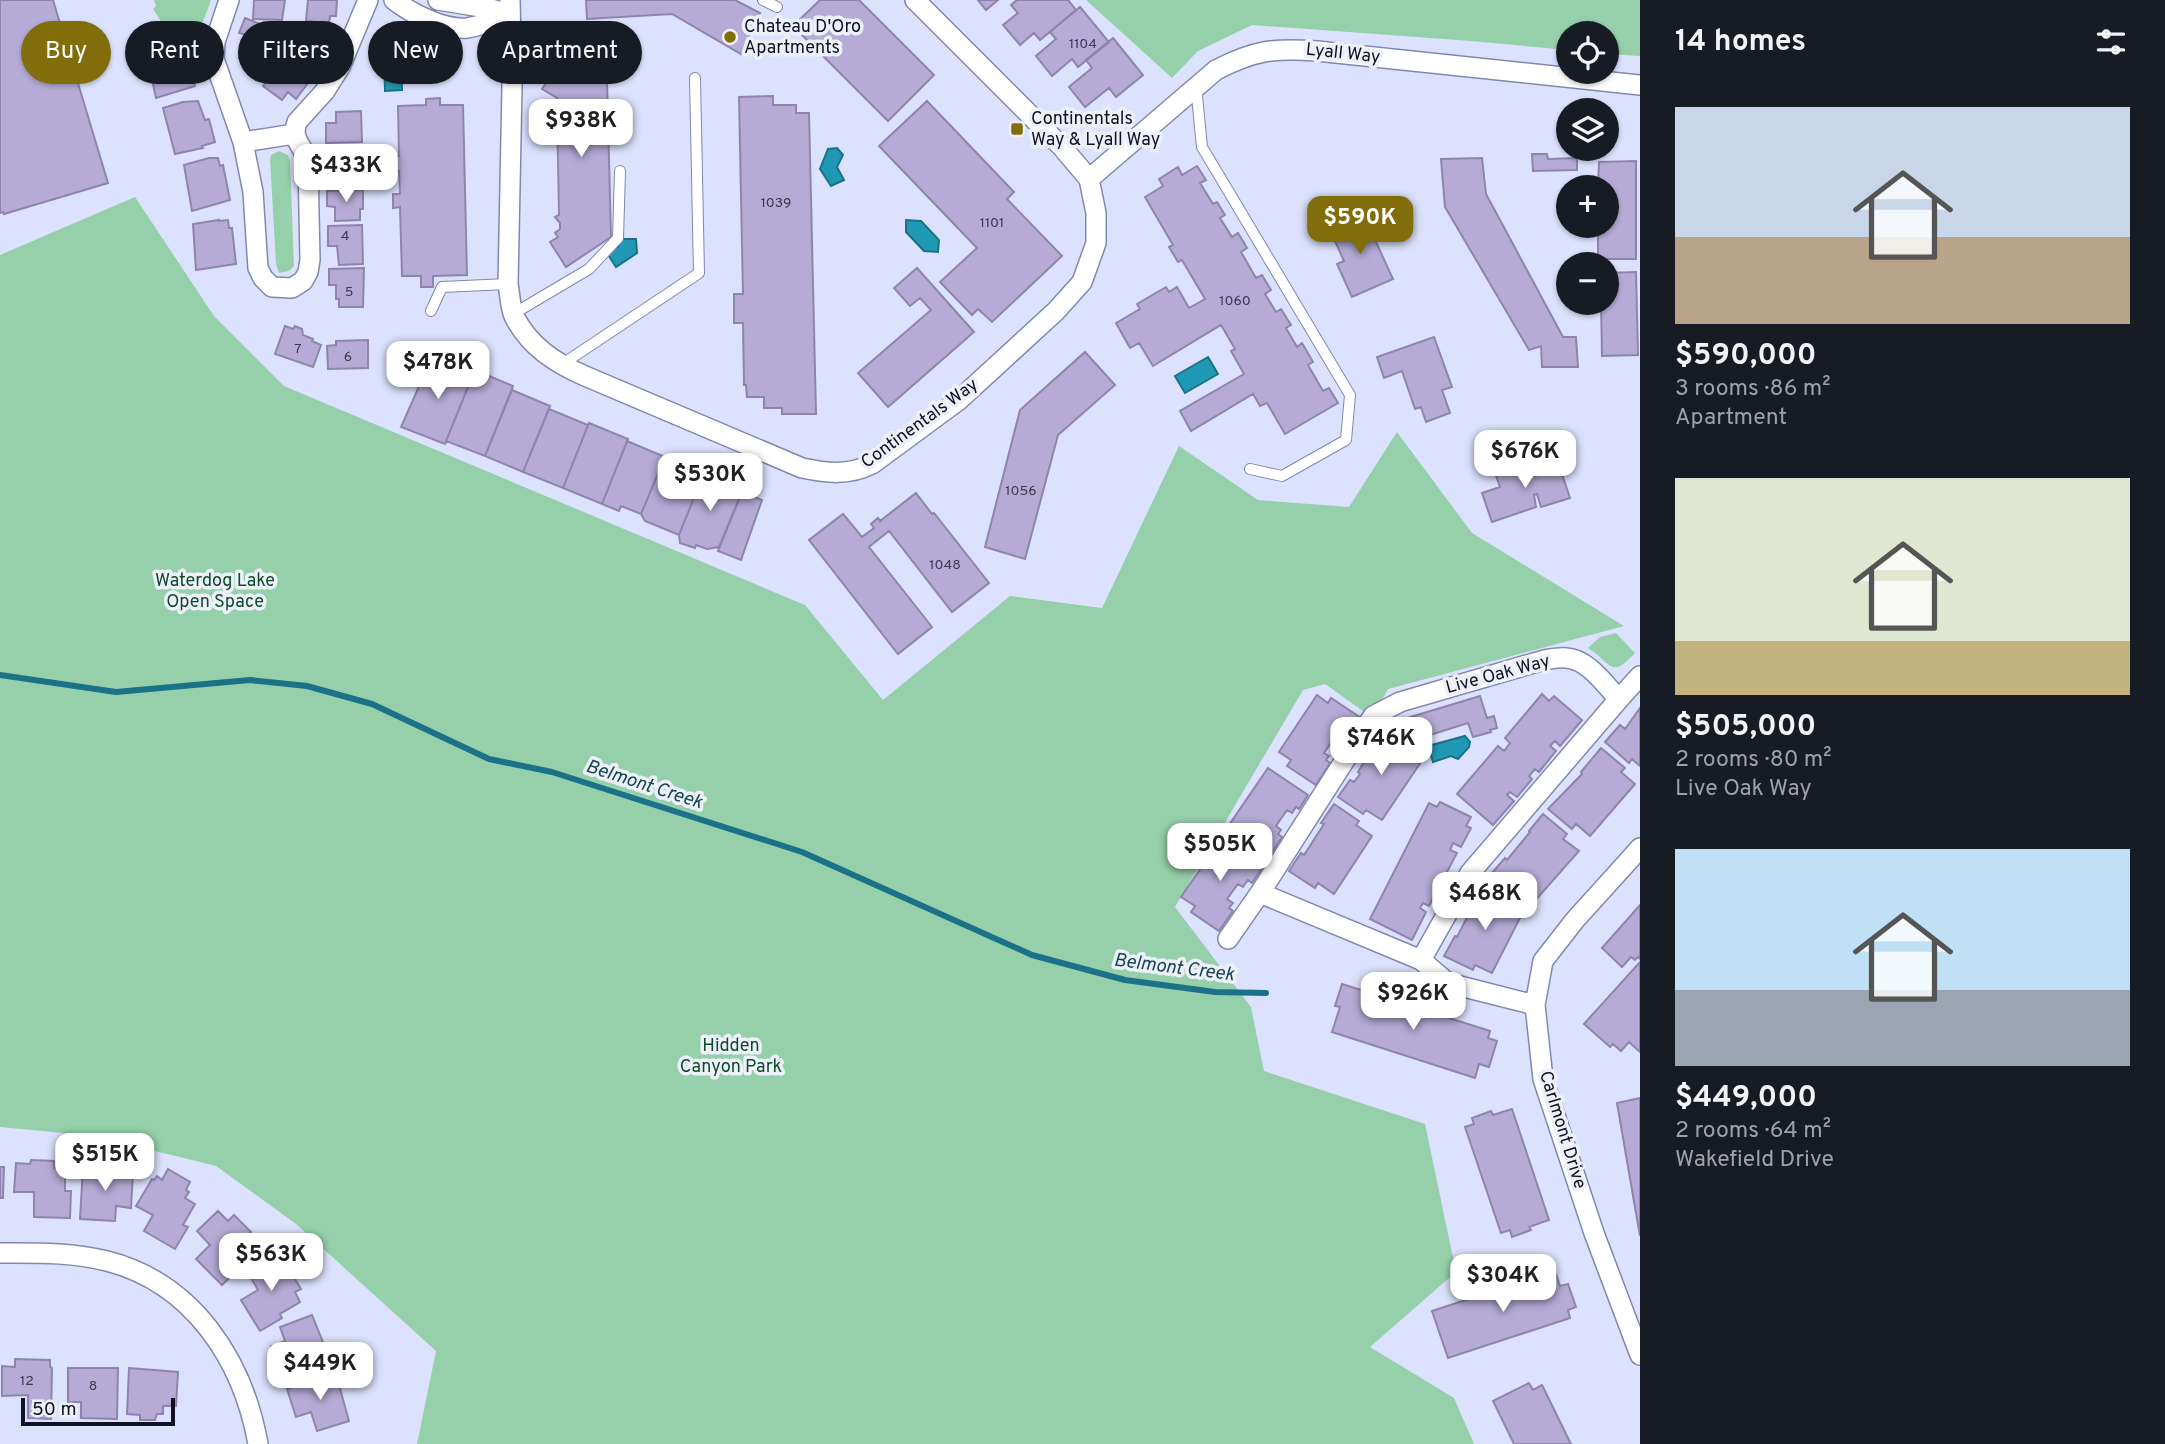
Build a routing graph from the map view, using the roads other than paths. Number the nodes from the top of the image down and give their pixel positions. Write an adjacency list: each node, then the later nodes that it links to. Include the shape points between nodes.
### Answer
1 (229, 0): 13 (street, via 214,50)
2 (368, 0): 12 (street, via 340,67 297,122)
3 (394, 0): 7 (street, via 428,20 465,28)
4 (438, 0): 7 (street)
5 (763, 0): 8 (lane)
6 (915, 0): 15 (street, Continentals Way)
7 (510, 7): 16 (street, Continentals Way)
8 (777, 7)
9 (695, 78): 19 (lane, via 699,273)
10 (1196, 85): 11 (street, Lyall Way, via 1240,58 1281,49); 15 (street, Lyall Way); 20 (lane, via 1202,147 1350,395 1346,440 1282,476)
11 (1640, 85)
12 (294, 134): 13 (street); 13 (street, via 308,163 310,260 303,281 292,288 272,287 258,268 253,192)
13 (243, 142)
14 (620, 171): 18 (lane, via 618,238 589,269)
15 (1089, 178): 19 (street, Continentals Way, via 1096,243 1082,282 959,400 859,470 823,473 802,468)
16 (509, 284): 17 (lane, via 442,287); 18 (street, Continentals Way)
17 (431, 311)
18 (513, 314): 19 (street, Continentals Way, via 531,342)
19 (560, 365)
20 (1250, 469)
21 (1640, 676): 22 (street)
22 (1619, 699): 24 (street, Live Oak Way, via 1587,666 1567,657 1391,705 1373,716); 26 (street, via 1470,873)
23 (1640, 848): 27 (street, Carlmont Drive, via 1543,961)
24 (1260, 893): 25 (street, Live Oak Way); 26 (street)
25 (1228, 939)
26 (1421, 960): 27 (street, via 1448,983)
27 (1535, 1006): 29 (street, Carlmont Drive, via 1543,1079)
28 (0, 1253): 30 (street, via 63,1253 108,1261 144,1275 183,1300 228,1355 251,1410)
29 (1640, 1355)
30 (258, 1444)

